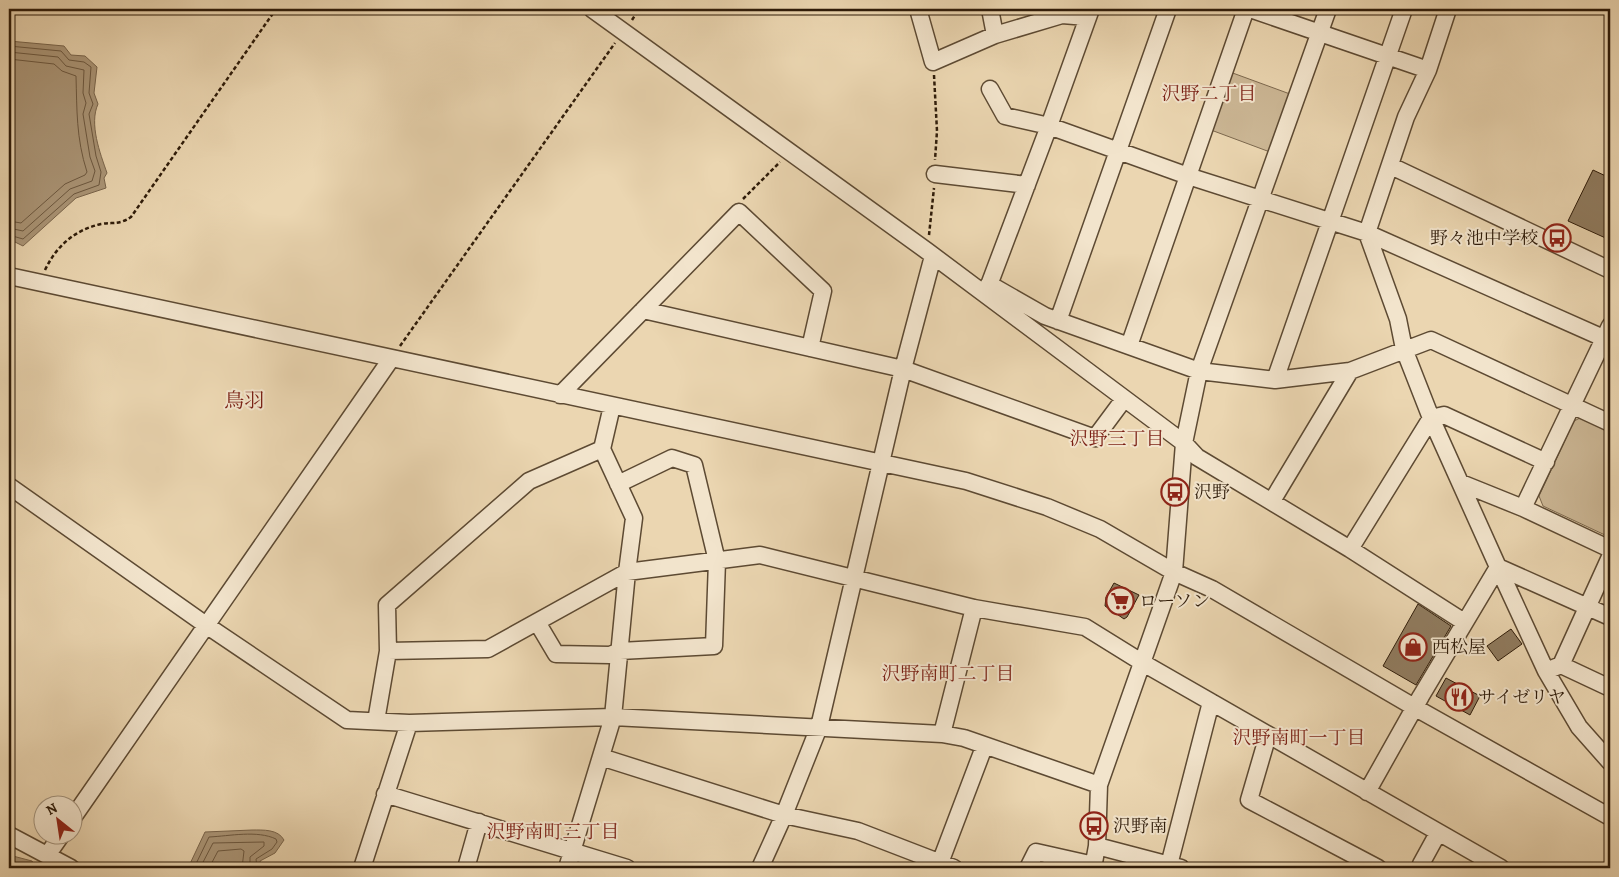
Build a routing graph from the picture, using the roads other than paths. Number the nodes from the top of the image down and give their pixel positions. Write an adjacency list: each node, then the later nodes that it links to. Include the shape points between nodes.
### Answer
1 (592, 9): 25 (street)
2 (918, 9): 12 (street, via 933,62)
3 (990, 9): 12 (street)
4 (1168, 9): 17 (street)
5 (1246, 9): 20 (street)
6 (1250, 9): 11 (street)
7 (1328, 9): 11 (street)
8 (1404, 9): 13 (street)
9 (1448, 9): 14 (street)
10 (1089, 13): 12 (street, via 1062,15); 16 (street)
11 (1319, 33): 13 (street); 22 (street)
12 (995, 35)
13 (1386, 56): 14 (street); 23 (street)
14 (1428, 70): 18 (street, via 1406,117)
15 (990, 89): 16 (street, via 1005,116)
16 (1049, 126): 17 (street); 21 (street)
17 (1118, 151): 20 (street); 30 (street)
18 (1391, 166): 24 (street); 26 (street)
19 (934, 174): 21 (street)
20 (1188, 176): 22 (street); 32 (street)
21 (1027, 185): 28 (street)
22 (1261, 200): 23 (street); 38 (street)
23 (1329, 222): 24 (street); 39 (street)
24 (1367, 233): 31 (street); 34 (street, via 1398,319)
25 (930, 253): 28 (street); 36 (street)
26 (1610, 270)
27 (9, 276): 35 (street)
28 (987, 289): 30 (street); 41 (street)
29 (643, 310): 33 (street); 33 (street, via 740,212 823,291); 40 (street)
30 (1058, 321): 32 (street)
31 (1608, 335): 42 (street)
32 (1128, 346): 38 (street)
33 (810, 348): 36 (street)
34 (1404, 349): 37 (street); 42 (street, via 1431,340); 44 (street)
35 (391, 359): 40 (street); 68 (street)
36 (903, 369): 41 (street, via 1095,438); 49 (street)
37 (1350, 371): 39 (street); 53 (street)
38 (1200, 372): 39 (street); 46 (street)
39 (1275, 380)
40 (560, 395): 43 (street)
41 (1124, 398): 46 (street)
42 (1573, 405): 45 (street); 48 (street)
43 (612, 406): 47 (street); 49 (street)
44 (1431, 418): 48 (street, via 1444,415); 50 (street); 55 (street)
45 (1610, 423)
46 (1184, 443): 53 (street, via 1197,456); 61 (street)
47 (602, 449): 51 (street); 69 (street, via 529,481 387,605)
48 (1546, 462): 54 (street)
49 (881, 464): 61 (street, via 966,482 1047,507 1100,529); 62 (street)
50 (1461, 483): 54 (street); 59 (street)
51 (618, 484): 58 (street, via 672,458 694,465); 60 (street, via 634,518)
52 (9, 486): 68 (street)
53 (1272, 501): 55 (street)
54 (1523, 508): 56 (street)
55 (1350, 549): 67 (street)
56 (1610, 549)
57 (1610, 557): 63 (street)
58 (717, 562): 60 (street); 62 (street, via 760,555); 70 (street, via 714,646)
59 (1498, 568): 63 (street); 67 (street); 72 (street)
60 (627, 572): 66 (street); 70 (street)
61 (1174, 572): 71 (street); 75 (street, via 1212,589)
62 (853, 578): 64 (street); 79 (street)
63 (1587, 607): 65 (street); 72 (street)
64 (974, 608): 71 (street, via 1085,627); 80 (street)
65 (1610, 617)
66 (537, 622): 69 (street, via 488,649); 70 (street, via 556,654 610,655)
67 (1464, 622): 75 (street)
68 (206, 625): 77 (street, via 347,720); 88 (street)
69 (388, 651): 77 (street)
70 (620, 651): 76 (street)
71 (1143, 663): 74 (street); 85 (street)
72 (1554, 668): 73 (street); 84 (street, via 1579,727)
73 (1610, 688)
74 (1211, 702): 81 (street); 100 (street)
75 (1414, 707): 86 (street); 90 (street)
76 (613, 717): 78 (street); 79 (street); 83 (street)
77 (376, 721): 78 (street)
78 (409, 723): 87 (street)
79 (819, 728): 80 (street); 89 (street)
80 (942, 734): 82 (street, via 964,738)
81 (1268, 735): 86 (street); 109 (street, via 1249,800)
82 (984, 747): 85 (street); 98 (street)
83 (601, 757): 89 (street); 96 (street)
84 (1610, 762)
85 (1100, 786): 95 (street)
86 (1367, 792): 92 (street)
87 (385, 794): 91 (street); 103 (street)
88 (82, 805)
89 (784, 815): 98 (street, via 858,831); 107 (street)
90 (1610, 818)
91 (479, 822): 96 (street); 104 (street)
92 (1438, 833): 101 (street); 110 (street)
93 (9, 835): 97 (street)
94 (55, 844): 97 (street)
95 (1097, 846): 99 (street); 100 (street)
96 (572, 851): 105 (street); 106 (street)
97 (48, 854): 102 (street)
98 (947, 866)
99 (1093, 867): 108 (street, via 1036,852)
100 (1175, 867)
101 (1417, 867)
102 (71, 868)
103 (362, 868)
104 (466, 868)
105 (567, 868)
106 (627, 868)
107 (760, 868)
108 (1028, 868)
109 (1378, 868)
110 (1501, 868)

